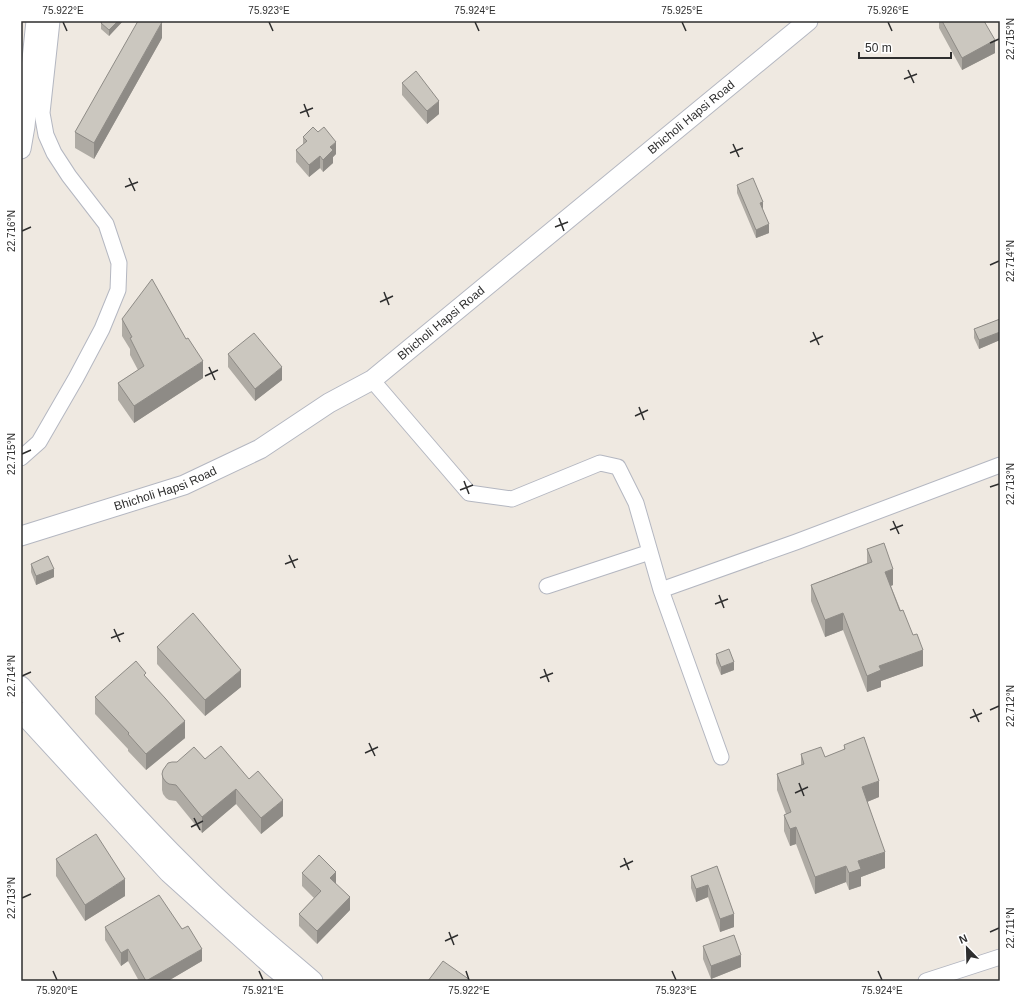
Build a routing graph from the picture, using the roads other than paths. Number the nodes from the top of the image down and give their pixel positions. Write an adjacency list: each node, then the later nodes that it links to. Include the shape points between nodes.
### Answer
1 (36, 21): 4 (street)
2 (52, 21): 6 (street, via 42,112 46,135 68,176 106,224 119,263 118,290 102,329 76,378 39,442)
3 (808, 21): 5 (street, Bhicholi Hapsi Road)
4 (21, 149)
5 (372, 380): 8 (street, Bhicholi Hapsi Road, via 329,403 260,449 184,485); 9 (street, via 469,493 512,500 600,463 618,467 636,503)
6 (21, 458)
7 (1000, 465): 11 (street)
8 (21, 536)
9 (650, 552): 10 (street); 11 (street)
10 (547, 586)
11 (661, 590): 14 (street)
12 (21, 686): 17 (street, via 127,806 189,871 259,936)
13 (21, 712): 16 (street, via 169,873)
14 (720, 757)
15 (1000, 957): 18 (street)
16 (291, 981)
17 (314, 981)
18 (926, 981)

